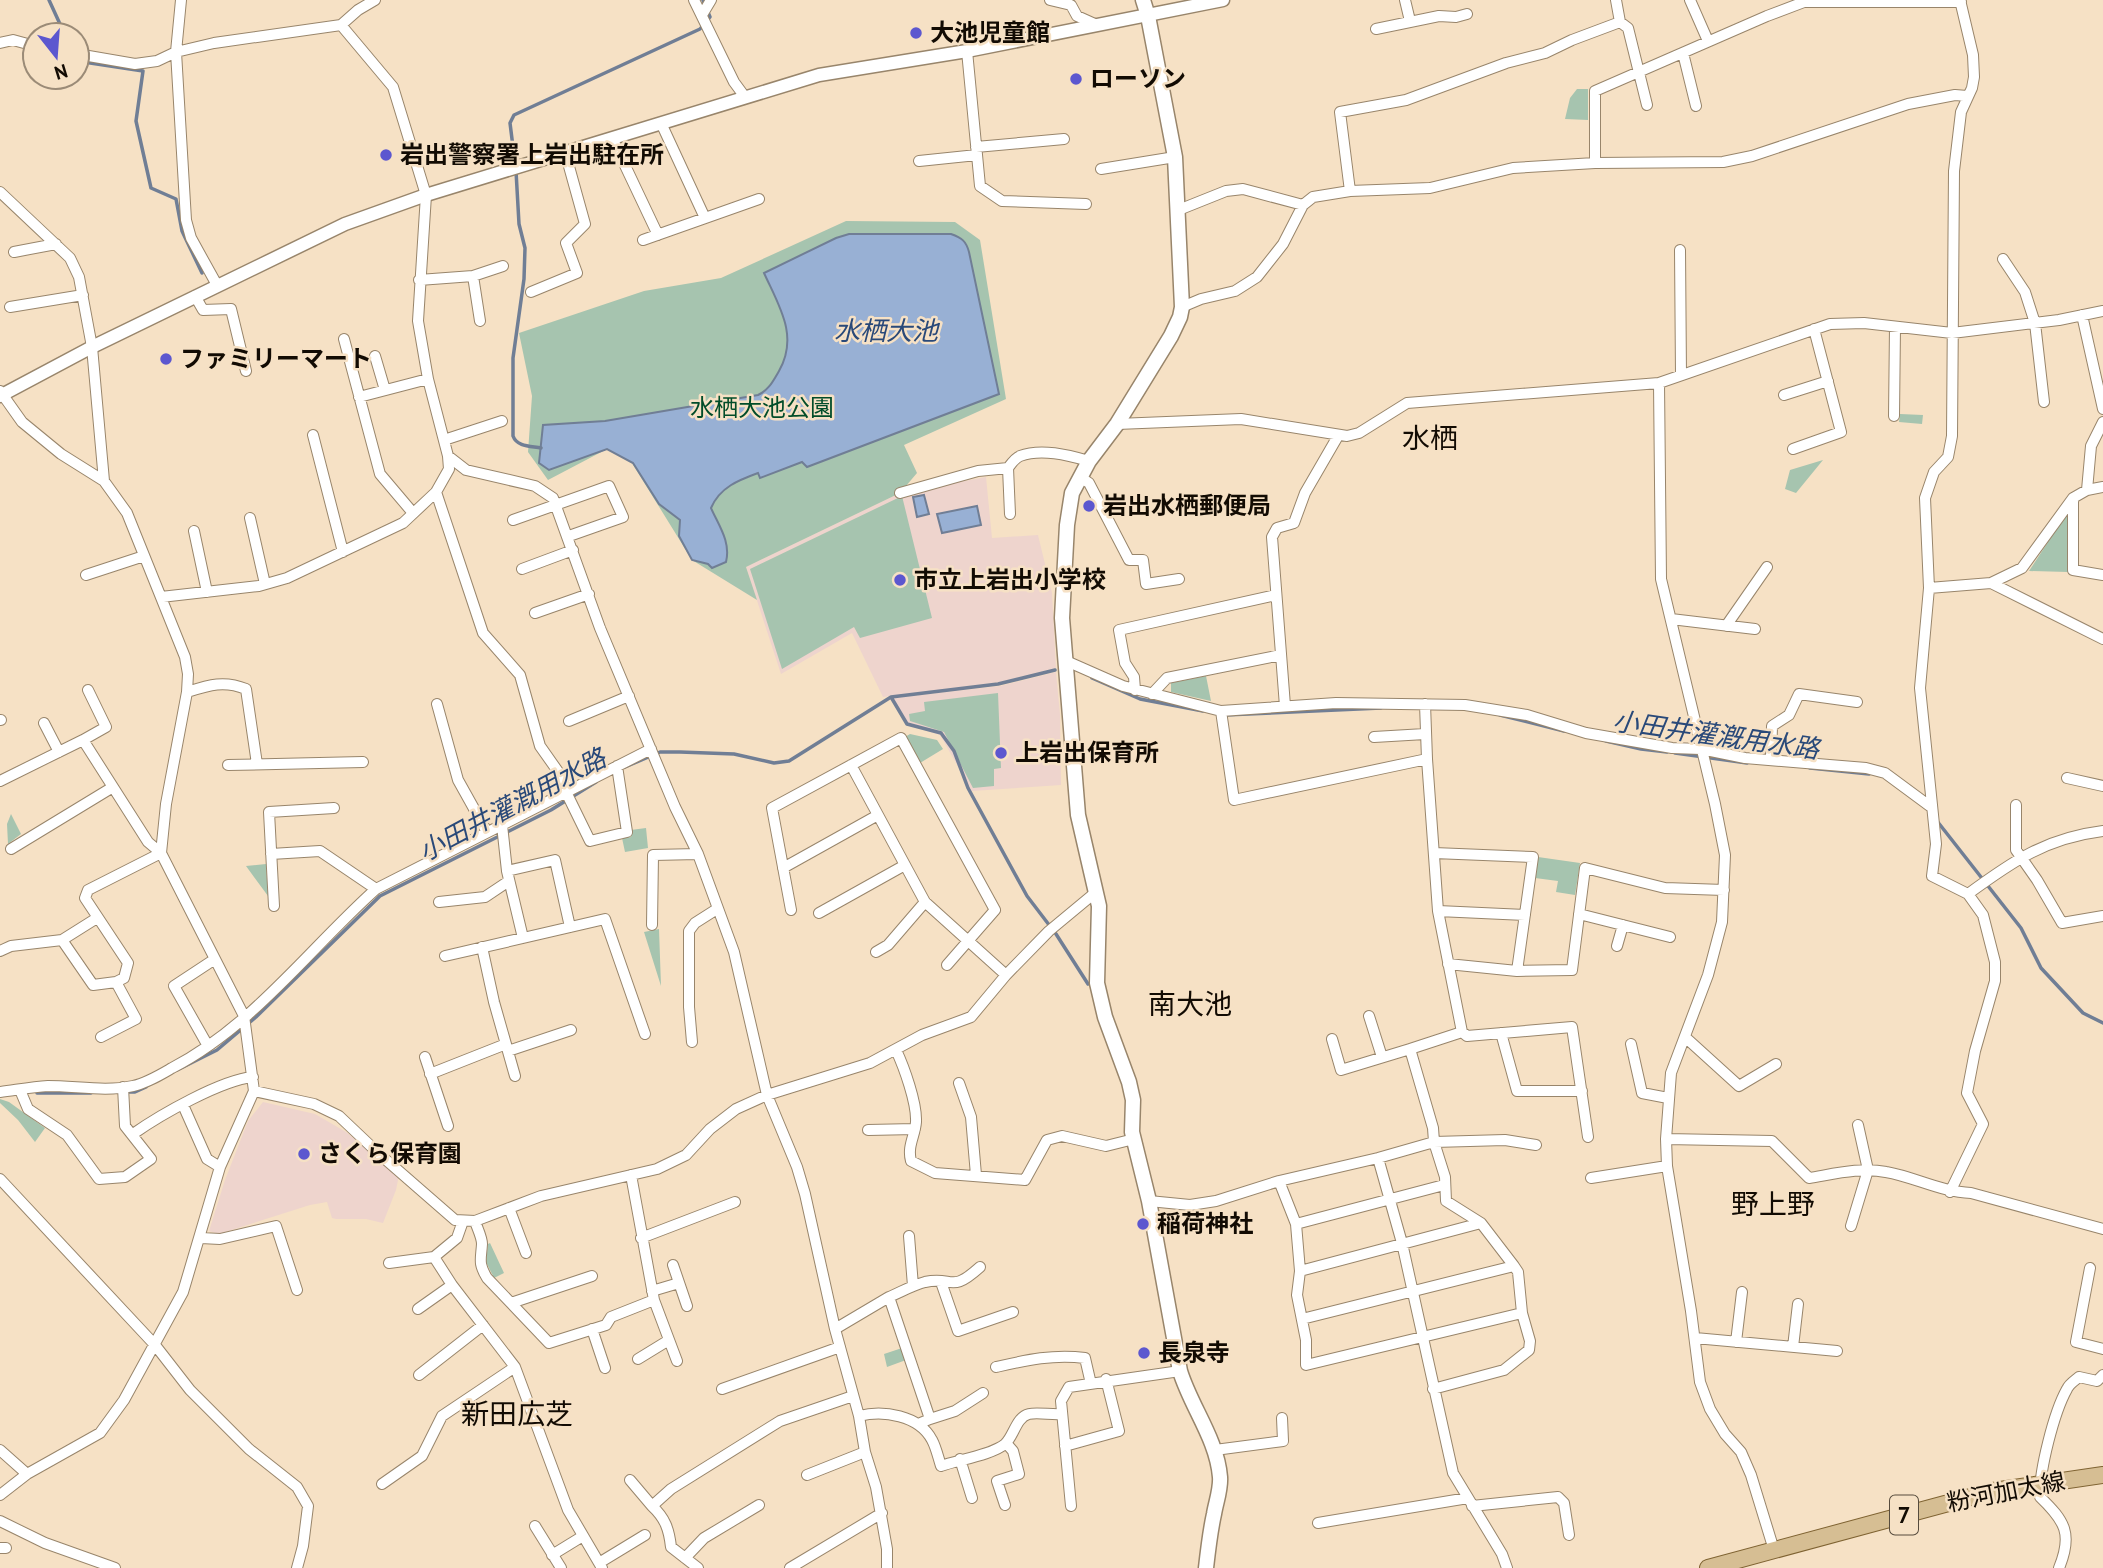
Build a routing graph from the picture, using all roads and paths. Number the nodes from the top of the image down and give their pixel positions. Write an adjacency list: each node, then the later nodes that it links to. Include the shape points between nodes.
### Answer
1 (181, 0): 26 (street)
2 (375, 0): 13 (street)
3 (694, 0): 15 (street)
4 (711, 0): 15 (street)
5 (1050, 0): 20 (street, via 1071,5 1077,16)
6 (1143, 0): 16 (main road)
7 (1223, 0): 16 (street)
8 (1405, 0): 17 (street)
9 (1616, 0): 18 (street)
10 (1690, 0): 22 (street)
11 (1820, 1): 12 (street); 22 (street, via 1804,2)
12 (1960, 1): 30 (street, via 1973,55 1974,77)
13 (358, 5): 19 (street)
14 (1467, 14): 17 (street)
15 (702, 15): 31 (street)
16 (1149, 16): 20 (street); 39 (main road)
17 (1410, 21): 21 (street)
18 (1620, 22): 29 (street, via 1628,28); 43 (street, via 1406,100 1340,111)
19 (341, 25): 26 (street); 45 (street, via 393,87)
20 (1099, 26): 25 (street)
21 (1376, 29)
22 (1708, 41): 27 (street)
23 (21, 42): 24 (street)
24 (0, 43)
25 (967, 51): 31 (street, via 820,75); 37 (street)
26 (176, 52): 28 (street, via 135,64); 60 (street, via 186,220)
27 (1683, 53): 29 (street); 33 (street)
28 (91, 56)
29 (1639, 73): 32 (street); 41 (street, via 1595,91)
30 (1967, 96): 41 (street, via 1908,104 1723,162); 72 (street, via 1954,171)
31 (745, 97): 34 (street)
32 (1647, 105)
33 (1696, 106)
34 (661, 123): 35 (street); 50 (street)
35 (612, 138): 38 (street); 51 (street)
36 (1065, 139): 37 (street)
37 (976, 151): 40 (street); 47 (street, via 980,186 1002,201)
38 (565, 152): 45 (street); 61 (street, via 585,224 566,243 577,273)
39 (1175, 157): 42 (street); 49 (main road)
40 (919, 161)
41 (1595, 163): 43 (street, via 1513,168 1430,188)
42 (1101, 169)
43 (1350, 191): 48 (street, via 1312,197)
44 (0, 192): 53 (street)
45 (426, 195): 59 (street); 60 (street, via 345,224)
46 (759, 198): 50 (street)
47 (1086, 204)
48 (1303, 205): 49 (street, via 1243,189); 65 (street, via 1283,244 1257,277 1235,291)
49 (1176, 211): 65 (main road)
50 (705, 218): 51 (street)
51 (658, 235): 52 (street)
52 (643, 240)
53 (56, 244): 55 (street); 62 (street, via 70,258)
54 (1680, 250): 77 (street)
55 (14, 252)
56 (2003, 259): 69 (street, via 2025,292)
57 (503, 267): 58 (street)
58 (473, 276): 59 (street); 68 (street)
59 (419, 279): 78 (street, via 418,321)
60 (217, 285): 63 (street)
61 (531, 292)
62 (83, 295): 64 (street); 74 (street)
63 (195, 296): 74 (street); 76 (street, via 203,310 231,309)
64 (10, 307)
65 (1182, 307): 90 (main road, via 1171,336)
66 (2103, 312): 67 (street)
67 (2082, 315): 69 (street); 86 (street)
68 (480, 321)
69 (2035, 323): 72 (street); 85 (street)
70 (1895, 327): 71 (street, via 1830,324); 72 (street); 87 (street)
71 (1814, 330): 77 (street); 79 (street)
72 (1952, 333): 122 (street, via 1952,436 1948,457 1934,472 1925,498)
73 (344, 339): 84 (street)
74 (92, 347): 82 (street); 99 (street)
75 (375, 356): 81 (street)
76 (246, 371)
77 (1681, 375): 80 (street)
78 (428, 379): 81 (street); 93 (street)
79 (1828, 381): 83 (street); 94 (street, via 1841,432)
80 (1659, 383): 92 (street, via 1407,403 1359,433); 128 (street, via 1661,579)
81 (385, 390): 84 (street)
82 (1, 394): 99 (street, via 30,429)
83 (1784, 396)
84 (359, 397): 106 (street, via 380,474)
85 (2044, 402)
86 (2103, 409)
87 (1894, 416)
88 (502, 421): 93 (street)
89 (2103, 422): 101 (street, via 2091,446)
90 (1117, 424): 92 (street, via 1241,419); 96 (main road)
91 (313, 435): 113 (street)
92 (1338, 436): 125 (street, via 1305,493 1294,523 1277,528 1272,537)
93 (444, 440): 95 (street)
94 (1793, 449)
95 (448, 456): 102 (street, via 449,469); 105 (street, via 466,470 535,486 554,498)
96 (1089, 461): 97 (street, via 1037,453 1017,457); 98 (main road)
97 (1007, 468): 103 (street, via 978,471); 107 (street)
98 (1080, 477): 119 (street, via 1089,482 1129,560 1143,560 1146,584); 133 (main road, via 1072,493 1067,525)
99 (104, 481): 114 (street, via 127,513)
100 (2103, 488): 101 (street)
101 (2087, 490): 104 (street)
102 (436, 492): 106 (street); 163 (street, via 483,633 520,675 540,746)
103 (900, 493)
104 (2073, 498): 118 (street, via 2073,570); 120 (street, via 2022,568)
105 (556, 505): 109 (street); 111 (street); 111 (street, via 609,486 623,517)
106 (413, 513): 113 (street, via 403,523)
107 (1010, 514)
108 (250, 518): 121 (street)
109 (513, 520)
110 (194, 531): 123 (street)
111 (569, 537): 112 (street)
112 (573, 550): 116 (street); 124 (street)
113 (343, 552): 121 (street)
114 (144, 556): 117 (street); 126 (street)
115 (1767, 567): 129 (street)
116 (522, 569)
117 (86, 575)
118 (2103, 575)
119 (1179, 579)
120 (1991, 583): 122 (street); 131 (street)
121 (265, 584): 123 (street)
122 (1929, 588): 165 (street, via 1920,688)
123 (207, 592): 126 (street)
124 (589, 594): 127 (street); 138 (street)
125 (1276, 595): 132 (street); 135 (street, via 1119,630)
126 (161, 597): 136 (street, via 185,657)
127 (535, 613)
128 (1671, 619): 129 (street); 149 (street)
129 (1726, 626): 130 (street)
130 (1755, 629)
131 (2103, 639)
132 (1281, 655): 137 (street, via 1167,678); 141 (street)
133 (1064, 660): 135 (street); 182 (main road, via 1077,815)
134 (88, 690): 148 (street, via 106,727)
135 (1135, 690): 137 (street)
136 (187, 692): 155 (street, via 214,683 246,689); 172 (street)
137 (1152, 694): 143 (street)
138 (629, 696): 144 (street); 151 (street)
139 (1857, 702): 153 (street, via 1799,694 1789,715 1772,726)
140 (437, 704): 170 (street, via 458,780)
141 (1285, 706): 142 (street); 143 (street)
142 (1425, 707): 146 (street); 149 (street, via 1465,705 1527,715 1586,733 1672,748)
143 (1222, 716): 152 (street, via 1234,800)
144 (569, 721)
145 (44, 723): 150 (street)
146 (1425, 734): 147 (street); 152 (street)
147 (1374, 737)
148 (83, 740): 150 (street); 162 (street)
149 (1701, 748): 153 (street); 181 (street, via 1725,855)
150 (59, 751): 160 (street)
151 (653, 754): 158 (street); 175 (street)
152 (1427, 759): 173 (street)
153 (1771, 759): 165 (street, via 1885,773)
154 (363, 762): 155 (street)
155 (257, 764): 156 (street)
156 (228, 765)
157 (851, 765): 167 (street); 178 (street, via 772,808); 201 (street, via 901,738 995,910)
158 (617, 769): 163 (street); 163 (street, via 627,832 590,841)
159 (2067, 778): 161 (street)
160 (0, 781)
161 (2103, 786)
162 (113, 787): 171 (street); 172 (street, via 148,842)
163 (569, 795): 168 (street)
164 (2016, 805): 176 (street, via 2016,850)
165 (1931, 807): 183 (street, via 1936,844 1932,877)
166 (334, 808): 174 (street, via 269,812)
167 (878, 815): 177 (street); 178 (street)
168 (502, 825): 170 (street); 179 (street)
169 (2103, 831): 176 (street, via 2060,839)
170 (487, 832): 180 (street)
171 (11, 849)
172 (161, 853): 194 (street, via 88,890 85,898); 207 (street)
173 (1434, 853): 189 (street); 191 (street, via 1533,857)
174 (271, 854): 180 (street, via 320,851); 186 (street)
175 (698, 854): 187 (street); 195 (street, via 653,855)
176 (2021, 858): 183 (street); 193 (street, via 2062,923)
177 (905, 865): 185 (street); 190 (street)
178 (783, 868): 188 (street)
179 (508, 876): 184 (street, via 485,897); 197 (street, via 555,860); 199 (street)
180 (376, 889): 213 (street)
181 (1724, 890): 192 (street, via 1665,888 1585,868); 220 (street, via 1714,954)
182 (1096, 892): 211 (street); 249 (main road, via 1097,984 1129,1082)
183 (1968, 894): 263 (street, via 1983,915 1995,981 1967,1093 1983,1124)
184 (439, 902)
185 (925, 902): 201 (street); 205 (street, via 888,945)
186 (274, 906)
187 (717, 909): 222 (street, via 689,931); 240 (street, via 734,952)
188 (791, 910)
189 (1437, 911): 191 (street); 208 (street)
190 (819, 913)
191 (1525, 915): 210 (street)
192 (1579, 915): 196 (street); 210 (street, via 1572,970)
193 (2103, 916)
194 (97, 918): 200 (street); 212 (street, via 128,963 124,978)
195 (652, 925)
196 (1623, 925): 198 (street); 202 (street)
197 (570, 927): 199 (street); 218 (street, via 605,919)
198 (1670, 937)
199 (523, 938): 203 (street)
200 (62, 940): 204 (street); 212 (street, via 93,985)
201 (967, 942): 209 (street); 211 (street)
202 (1617, 946)
203 (482, 947): 206 (street); 225 (street)
204 (0, 951)
205 (876, 952)
206 (445, 956)
207 (215, 959): 213 (street); 224 (street, via 174,986)
208 (1448, 964): 210 (street); 216 (street)
209 (947, 965)
210 (1517, 971)
211 (1006, 975): 227 (street, via 971,1017)
212 (116, 982): 219 (street, via 136,1018)
213 (244, 1016): 224 (street); 233 (street)
214 (1369, 1016): 229 (street)
215 (571, 1030): 225 (street)
216 (1462, 1032): 217 (street, via 1466,1036); 226 (street)
217 (1502, 1033): 238 (street, via 1517,1091); 238 (street, via 1572,1027)
218 (645, 1034)
219 (101, 1037)
220 (1685, 1037): 230 (street, via 1739,1086); 241 (street, via 1671,1073)
221 (1332, 1039): 229 (street, via 1341,1070)
222 (692, 1042)
223 (1632, 1044): 241 (street, via 1642,1093)
224 (208, 1046): 235 (street, via 149,1080)
225 (507, 1048): 231 (street); 232 (street)
226 (1410, 1049): 229 (street); 251 (street)
227 (896, 1050): 240 (street, via 870,1063); 245 (street, via 903,1063)
228 (425, 1056): 231 (street)
229 (1382, 1057)
230 (1776, 1064)
231 (430, 1074): 244 (street)
232 (515, 1076)
233 (253, 1077): 237 (street); 242 (street, via 237,1079)
234 (959, 1083): 258 (street, via 971,1117)
235 (123, 1087): 236 (street); 247 (street, via 125,1126)
236 (20, 1090): 239 (street); 247 (street, via 28,1109 67,1135 99,1179 125,1177 151,1159)
237 (254, 1091): 254 (street); 268 (street, via 314,1104 339,1116 456,1220)
238 (1582, 1091): 248 (street)
239 (0, 1092)
240 (767, 1095): 257 (street, via 736,1109 686,1154 657,1170); 305 (street, via 805,1194)
241 (1668, 1098): 250 (street)
242 (183, 1105): 247 (street); 254 (street, via 207,1159)
243 (1858, 1125): 256 (street)
244 (448, 1126)
245 (915, 1129): 246 (street); 258 (street, via 911,1161 935,1173)
246 (868, 1130)
247 (133, 1134)
248 (1588, 1137)
249 (1134, 1139): 258 (street, via 1106,1146 1062,1136 1047,1140 1025,1180); 265 (main road)
250 (1666, 1139): 255 (street); 256 (street, via 1772,1141 1809,1178)
251 (1434, 1142): 252 (street, via 1505,1140); 253 (street); 262 (street)
252 (1536, 1145)
253 (1378, 1158): 261 (street); 264 (street)
254 (220, 1167): 275 (street)
255 (1667, 1167): 259 (street); 307 (street)
256 (1868, 1170): 263 (street, via 1915,1178); 272 (street)
257 (631, 1175): 267 (street); 276 (street)
258 (976, 1175)
259 (1591, 1178)
260 (0, 1179): 310 (street)
261 (1279, 1181): 265 (street, via 1190,1205); 271 (street)
262 (1444, 1185): 264 (street); 270 (street, via 1446,1200)
263 (1950, 1192): 273 (street)
264 (1390, 1200): 271 (street); 277 (street)
265 (1149, 1201): 320 (main road)
266 (735, 1202): 276 (street)
267 (509, 1208): 269 (street); 278 (street)
268 (463, 1221): 269 (street); 279 (street, via 457,1238)
269 (475, 1221): 296 (street, via 482,1241 481,1268)
270 (1481, 1223): 277 (street); 282 (street)
271 (1296, 1224): 285 (street)
272 (1851, 1226)
273 (2103, 1229)
274 (909, 1236): 290 (street)
275 (201, 1238): 291 (street, via 220,1239 276,1226); 310 (street, via 183,1292)
276 (641, 1238): 294 (street)
277 (1402, 1242): 285 (street); 292 (street)
278 (526, 1253)
279 (434, 1257): 280 (street); 289 (street)
280 (389, 1264)
281 (673, 1265): 287 (street)
282 (1514, 1266): 292 (street); 301 (street)
283 (981, 1267): 288 (street, via 961,1282)
284 (2090, 1268): 313 (street, via 2076,1342)
285 (1300, 1271): 302 (street, via 1297,1295)
286 (592, 1276): 296 (street)
287 (679, 1283): 294 (street); 298 (street)
288 (941, 1283): 290 (street); 300 (street, via 958,1331)
289 (452, 1285): 299 (street); 303 (street)
290 (913, 1286): 295 (street)
291 (297, 1290)
292 (1412, 1292): 302 (street); 306 (street)
293 (1742, 1292): 309 (street)
294 (653, 1295): 304 (street); 308 (street)
295 (889, 1297): 305 (street); 332 (street)
296 (511, 1303): 304 (street, via 549,1343)
297 (1798, 1304): 311 (street)
298 (687, 1306)
299 (418, 1309)
300 (1013, 1312)
301 (1522, 1313): 306 (street); 325 (street, via 1529,1350 1504,1370)
302 (1302, 1320): 306 (street, via 1306,1366)
303 (483, 1325): 317 (street); 321 (street)
304 (592, 1329): 319 (street)
305 (835, 1329): 312 (street)
306 (1421, 1337): 325 (street)
307 (1695, 1338): 309 (street); 360 (street, via 1700,1382 1710,1409 1741,1452)
308 (669, 1340): 315 (street); 316 (street)
309 (1736, 1342): 311 (street)
310 (155, 1345): 340 (street, via 100,1433); 365 (street, via 190,1390 297,1487 308,1506)
311 (1793, 1347): 314 (street)
312 (840, 1348): 326 (street); 328 (street)
313 (2103, 1349)
314 (1837, 1351)
315 (638, 1359)
316 (677, 1361)
317 (515, 1367): 345 (street, via 442,1416 422,1456); 359 (street, via 568,1510)
318 (996, 1367): 324 (street, via 1035,1358 1085,1358)
319 (605, 1368)
320 (1180, 1371): 323 (street); 337 (main road)
321 (419, 1375)
322 (2103, 1375): 344 (street, via 2097,1381 2078,1377 2067,1387)
323 (1106, 1380): 324 (street); 335 (street, via 1119,1431)
324 (1091, 1384): 329 (street, via 1069,1387 1061,1401)
325 (1433, 1388): 348 (street, via 1453,1473)
326 (722, 1389)
327 (983, 1393): 332 (street, via 955,1411)
328 (853, 1395): 330 (street); 351 (street, via 780,1421 671,1489)
329 (1062, 1414): 334 (street, via 1028,1414); 335 (street)
330 (859, 1416): 333 (street, via 884,1412); 338 (street)
331 (1282, 1418): 337 (street, via 1283,1441)
332 (930, 1419): 333 (street)
333 (918, 1424): 339 (street, via 933,1441 941,1466)
334 (1006, 1443): 339 (street); 350 (street, via 1019,1474 997,1480)
335 (1065, 1446): 352 (street)
336 (0, 1450): 340 (street)
337 (1215, 1450): 370 (main road, via 1220,1480)
338 (865, 1452): 341 (street); 353 (street)
339 (960, 1459): 347 (street)
340 (27, 1474): 346 (street)
341 (807, 1475)
342 (2103, 1475): 344 (main road, 粉河加太線 / 7)
343 (630, 1480): 351 (street)
344 (2040, 1483): 360 (main road, 粉河加太線 / 7, via 1993,1491); 373 (street, via 2040,1497 2058,1514 2068,1544)
345 (382, 1484)
346 (0, 1495)
347 (972, 1497)
348 (1470, 1502): 355 (street); 358 (street, via 1558,1497 1564,1503); 371 (street)
349 (759, 1505): 362 (street, via 704,1538)
350 (1005, 1505)
351 (652, 1506): 362 (street, via 670,1531 671,1546)
352 (1071, 1506)
353 (882, 1513): 368 (street); 369 (street)
354 (0, 1521): 364 (street)
355 (1318, 1523)
356 (535, 1526): 361 (street)
357 (645, 1535): 363 (street)
358 (1569, 1535)
359 (583, 1536): 361 (street); 363 (street)
360 (1774, 1550): 372 (main road, 粉河加太線 / 7)
361 (552, 1555): 366 (street)
362 (685, 1558): 367 (street)
363 (601, 1566)
364 (115, 1568)
365 (297, 1568)
366 (561, 1568)
367 (698, 1568)
368 (790, 1568)
369 (887, 1568)
370 (1206, 1568)
371 (1507, 1568)
372 (1708, 1568)
373 (2059, 1568)

